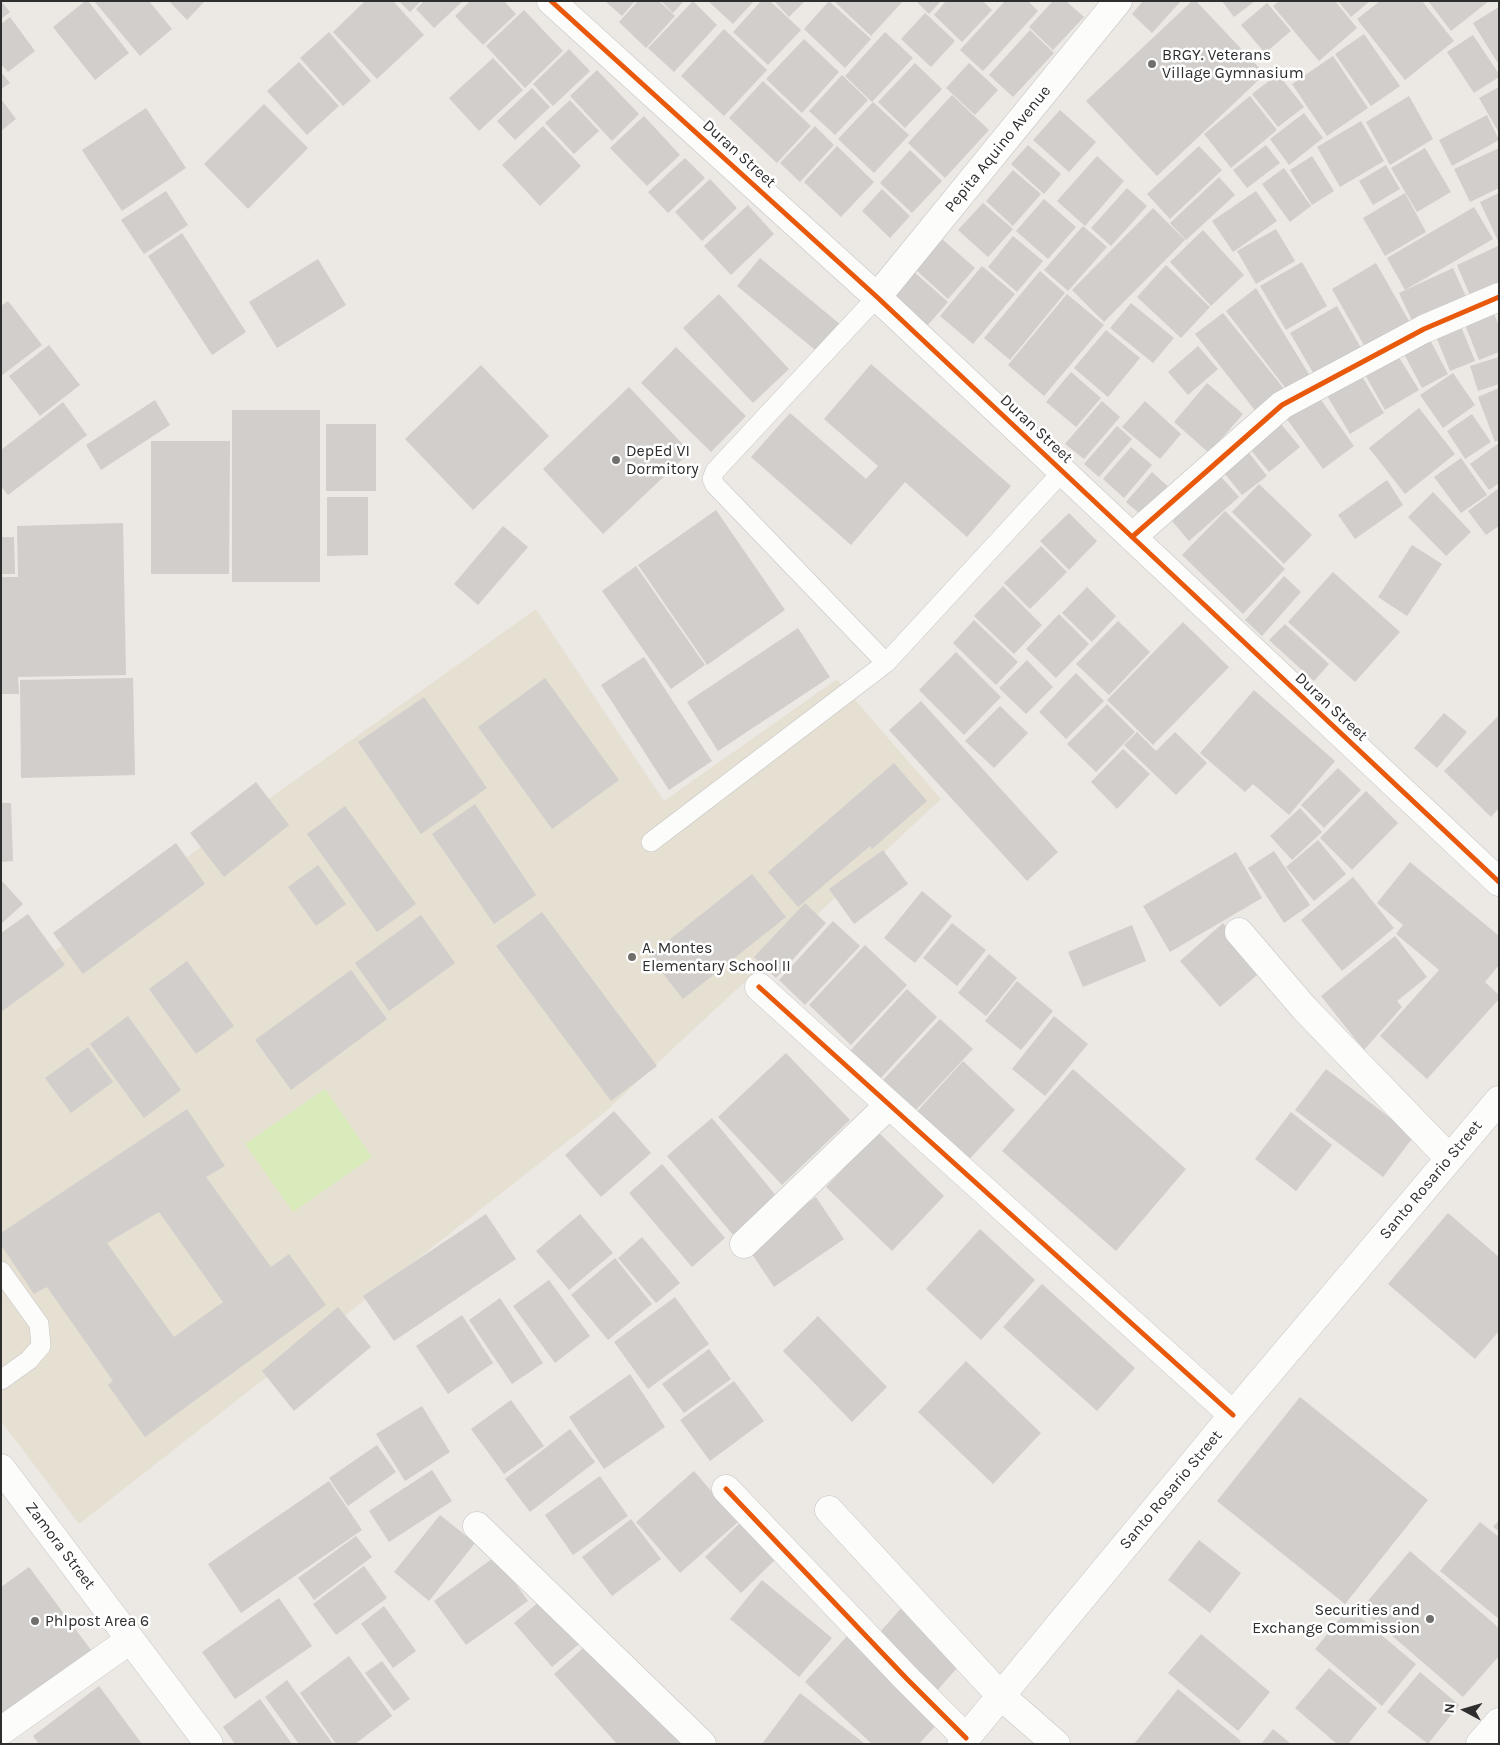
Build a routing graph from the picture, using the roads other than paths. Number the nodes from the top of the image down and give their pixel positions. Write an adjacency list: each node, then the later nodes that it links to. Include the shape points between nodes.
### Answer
1 (551, 1): 3 (street, Duran Street)
2 (1109, 5): 3 (street, Pepita Aquino Avenue)
3 (878, 297): 5 (street, Duran Street); 7 (lane, via 715,471 712,479)
4 (1499, 297): 6 (street, via 1424,329 1282,405)
5 (1063, 471): 6 (street, Duran Street); 7 (lane)
6 (1132, 537): 9 (street, Duran Street)
7 (886, 663): 8 (lane)
8 (651, 842)
9 (1499, 882)
10 (1239, 932): 14 (street, via 1304,1008)
11 (759, 986): 13 (street)
12 (1499, 1100): 14 (street, Santo Rosario Street)
13 (889, 1105): 15 (street); 18 (street)
14 (1449, 1158): 18 (street, Santo Rosario Street)
15 (744, 1244)
16 (1, 1271): 17 (lane, via 39,1324 41,1346 30,1360)
17 (1, 1380)
18 (1233, 1415): 24 (street, Santo Rosario Street)
19 (4, 1477): 23 (street, Zamora Street)
20 (726, 1490): 27 (street)
21 (829, 1510): 24 (street)
22 (477, 1526): 29 (street)
23 (130, 1640): 26 (street); 28 (street, Zamora Street)
24 (1000, 1695): 27 (street, Santo Rosario Street); 30 (street)
25 (1499, 1722): 31 (street)
26 (1, 1731)
27 (964, 1741)
28 (209, 1744)
29 (702, 1744)
30 (1056, 1744)
31 (1480, 1744)

